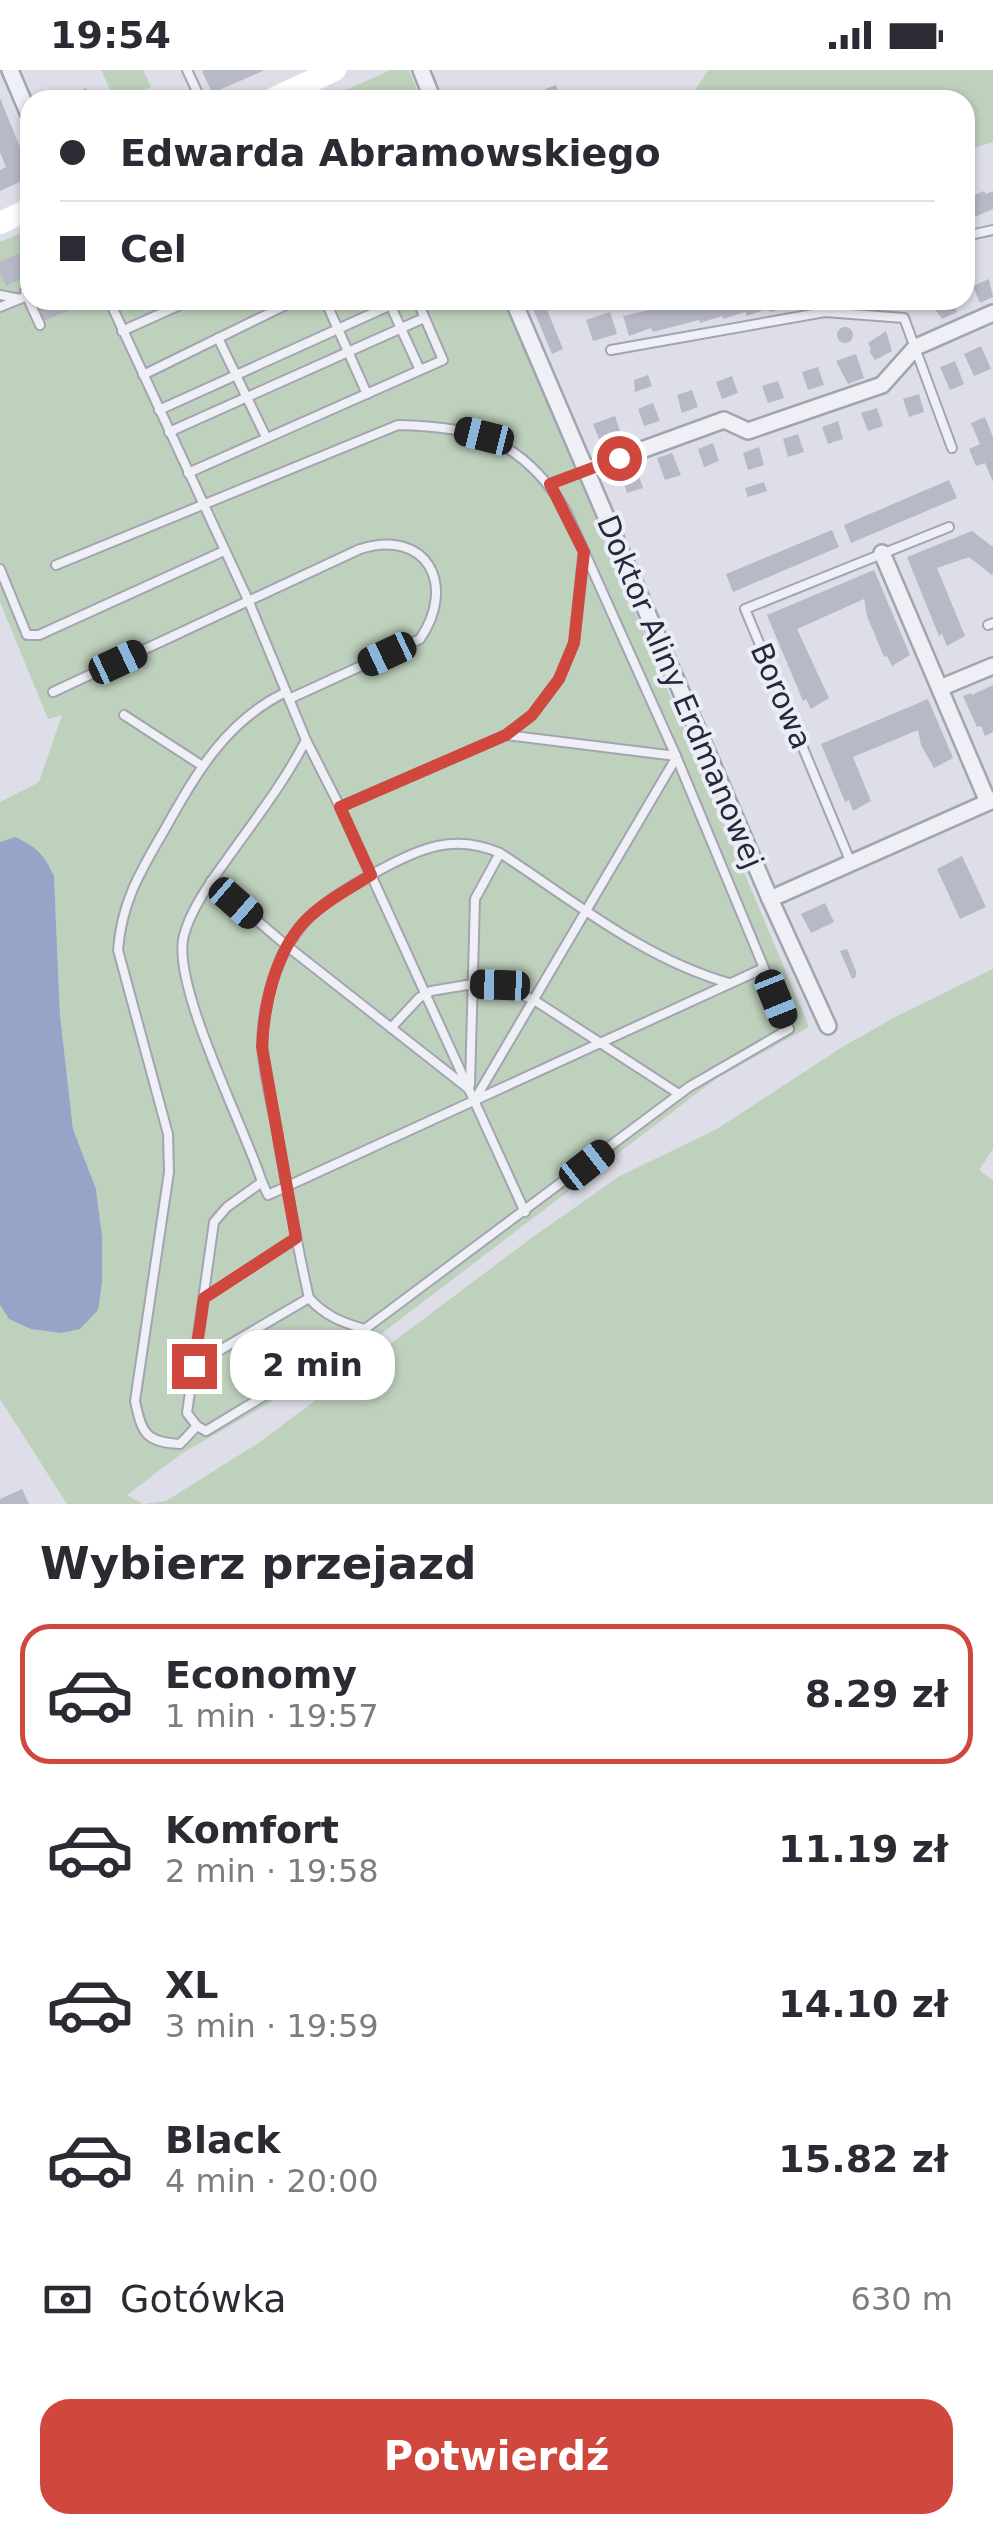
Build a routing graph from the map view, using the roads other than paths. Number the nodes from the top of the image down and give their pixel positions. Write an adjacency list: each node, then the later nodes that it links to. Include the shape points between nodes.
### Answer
1 (10, 70): 4 (street)
2 (335, 70): 3 (street)
3 (292, 90)
4 (20, 94)
5 (31, 310): 16 (lane)
6 (113, 310): 19 (lane)
7 (169, 310): 19 (lane)
8 (275, 310): 20 (lane)
9 (329, 310): 18 (lane)
10 (375, 310): 18 (lane)
11 (392, 310): 17 (lane)
12 (420, 310): 15 (lane)
13 (517, 310): 33 (street, Doktor Aliny Erdmanowej)
14 (993, 313): 21 (street)
15 (424, 318): 17 (lane); 24 (lane, via 443,360)
16 (40, 325)
17 (401, 328): 23 (lane); 24 (lane)
18 (338, 329): 23 (lane); 26 (lane)
19 (122, 331): 25 (lane)
20 (218, 338): 25 (lane); 26 (lane)
21 (916, 347): 22 (lane, via 904,318 824,312); 32 (lane); 33 (street, via 882,385 748,431 724,420)
22 (611, 350)
23 (348, 352): 27 (lane); 28 (lane)
24 (420, 370): 27 (lane)
25 (142, 374): 29 (lane)
26 (236, 375): 28 (lane); 29 (lane)
27 (367, 394): 31 (lane)
28 (247, 398): 30 (lane); 31 (lane)
29 (159, 410): 30 (lane)
30 (169, 432): 34 (lane)
31 (266, 436): 34 (lane)
32 (952, 448)
33 (584, 471): 35 (lane); 59 (street, Doktor Aliny Erdmanowej)
34 (188, 473): 36 (lane)
35 (550, 484): 36 (lane, via 484,436 398,425); 39 (lane)
36 (201, 504): 38 (lane); 41 (lane)
37 (948, 526): 40 (lane, Borowa)
38 (224, 551): 42 (lane, via 40,636 28,635); 43 (lane)
39 (584, 552): 49 (lane, via 574,643 559,679 532,715); 51 (lane)
40 (882, 553): 45 (street); 56 (lane, Borowa, via 745,609)
41 (56, 565)
42 (0, 570)
43 (249, 602): 46 (lane); 47 (lane); 47 (lane, via 377,544 417,554 432,570 438,588 433,620 420,639)
44 (993, 666): 45 (street)
45 (940, 688): 53 (street)
46 (53, 692)
47 (288, 696): 50 (lane); 52 (lane, via 260,705)
48 (124, 714): 52 (lane)
49 (506, 735): 51 (lane); 54 (lane)
50 (306, 740): 54 (lane); 58 (lane)
51 (676, 757): 60 (lane); 62 (lane)
52 (201, 765): 81 (lane, via 129,894 118,950 168,1134 169,1172 135,1401 145,1433 157,1443 180,1444)
53 (991, 801): 56 (street)
54 (340, 807): 57 (lane)
55 (500, 853): 57 (lane, via 458,842 428,848); 60 (lane); 63 (lane, via 476,899)
56 (852, 864): 59 (street)
57 (371, 875): 61 (lane, via 324,904); 65 (lane)
58 (211, 881): 61 (lane); 73 (lane, via 183,936 182,962)
59 (770, 899): 67 (street, Doktor Aliny Erdmanowej)
60 (587, 910): 64 (lane, via 650,952); 66 (lane)
61 (286, 946): 68 (lane); 74 (lane, via 268,999 262,1047)
62 (764, 968): 64 (lane); 71 (lane, via 789,1029)
63 (473, 984): 65 (lane); 66 (lane, via 500,985); 70 (lane)
64 (730, 984): 69 (lane)
65 (426, 994): 68 (lane); 70 (lane)
66 (534, 1000): 69 (lane); 72 (lane)
67 (828, 1026)
68 (391, 1028): 70 (lane)
69 (601, 1043): 71 (lane); 72 (lane)
70 (470, 1090): 72 (lane)
71 (680, 1094): 75 (lane)
72 (474, 1101): 74 (lane); 75 (lane)
73 (262, 1182): 74 (lane, via 268,1195); 77 (lane, via 214,1222)
74 (286, 1187): 76 (lane)
75 (526, 1212): 79 (lane)
76 (296, 1238): 77 (lane); 78 (lane)
77 (204, 1298): 80 (lane)
78 (309, 1298): 79 (lane, via 342,1323); 80 (lane)
79 (365, 1329): 81 (lane, via 206,1431)
80 (194, 1366): 81 (lane, via 187,1412)
81 (197, 1426)

